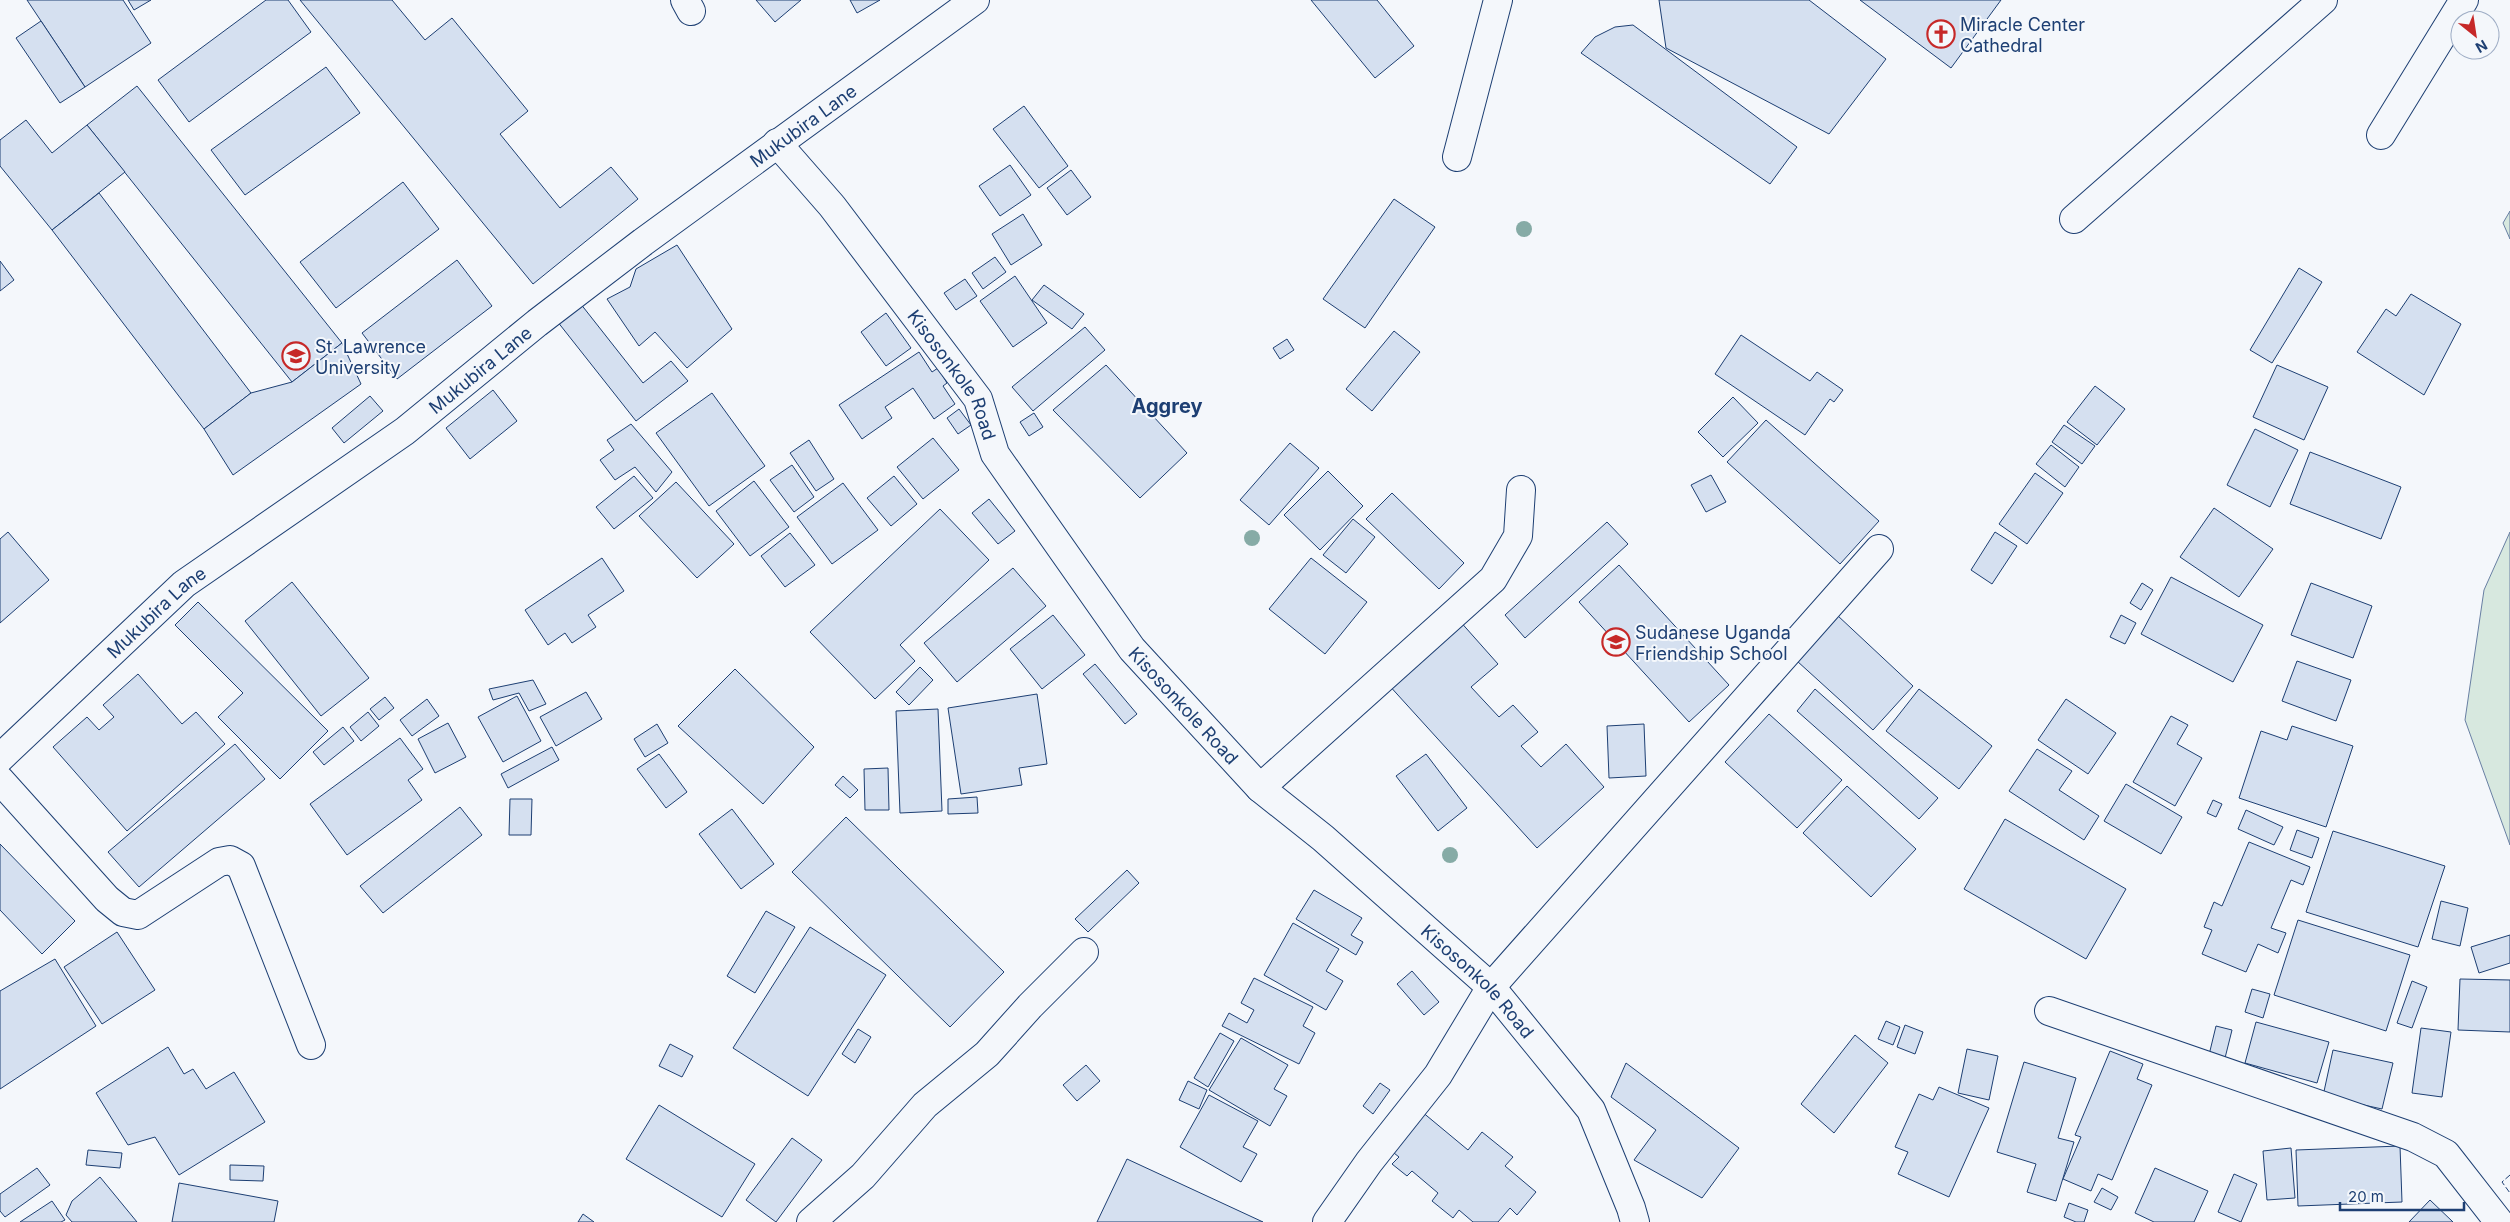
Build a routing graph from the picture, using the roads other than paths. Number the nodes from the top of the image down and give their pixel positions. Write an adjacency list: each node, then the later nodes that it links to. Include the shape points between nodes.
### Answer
1 (975, 0): 6 (street, Mukubira Lane)
2 (1498, 0): 7 (street)
3 (2322, 0): 8 (street)
4 (2464, 0): 5 (street)
5 (2382, 135)
6 (777, 143): 11 (street, Mukubira Lane, via 537,323 405,431 184,584); 13 (street, Kisosonkole Road, via 832,206 978,399 995,454 1132,649)
7 (1457, 157)
8 (2074, 220)
9 (1520, 490): 13 (street, via 1518,536 1493,579)
10 (1879, 548): 15 (street)
11 (0, 758)
12 (0, 780): 17 (street, via 106,899 123,912 138,915 219,862 230,860 240,866)
13 (1260, 788): 15 (street, Kisosonkole Road, via 1323,838)
14 (1084, 952): 18 (street, via 988,1054 925,1105 862,1176)
15 (1491, 987): 19 (street, via 1438,1075 1369,1162); 20 (street, Kisosonkole Road, via 1591,1110)
16 (2049, 1011): 21 (street, via 2413,1137 2446,1154)
17 (312, 1045)
18 (811, 1222)
19 (1327, 1222)
20 (1635, 1222)
21 (2499, 1222)

